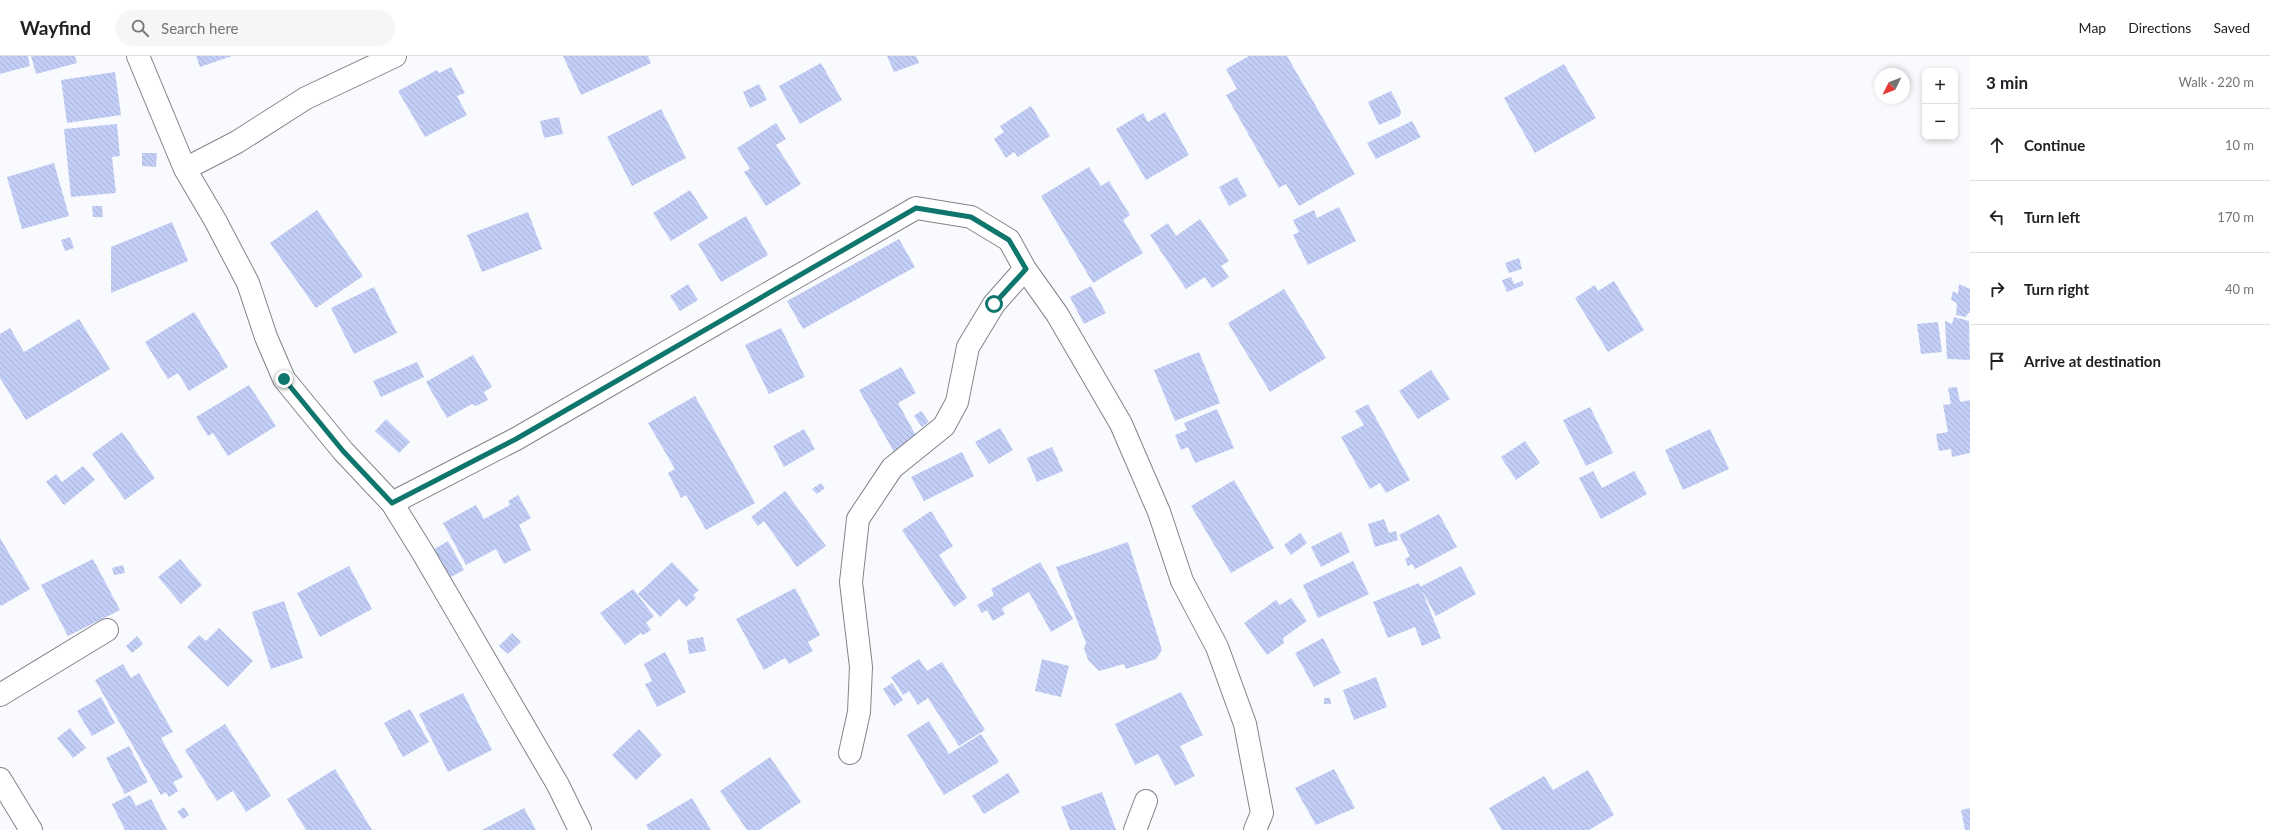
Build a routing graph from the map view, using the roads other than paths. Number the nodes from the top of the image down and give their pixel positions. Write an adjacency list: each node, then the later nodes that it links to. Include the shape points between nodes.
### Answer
1 (138, 56): 3 (street)
2 (395, 56): 3 (street, via 306,98 237,142)
3 (185, 169): 5 (street, via 248,283 266,337 284,379 343,451)
4 (1026, 269): 5 (street, via 1009,240 971,217 916,208 516,439); 8 (street, via 994,304 968,347 957,402 944,426 892,468 858,519 851,582 861,667 859,712); 14 (street, via 1057,314 1121,424 1159,512 1182,581 1217,648 1245,724 1251,752 1262,813)
5 (392, 503): 12 (street, via 558,784)
6 (107, 630): 7 (street)
7 (0, 695)
8 (850, 753)
9 (0, 779): 11 (street)
10 (1146, 802): 13 (street)
11 (31, 830)
12 (580, 830)
13 (1135, 830)
14 (1255, 830)

